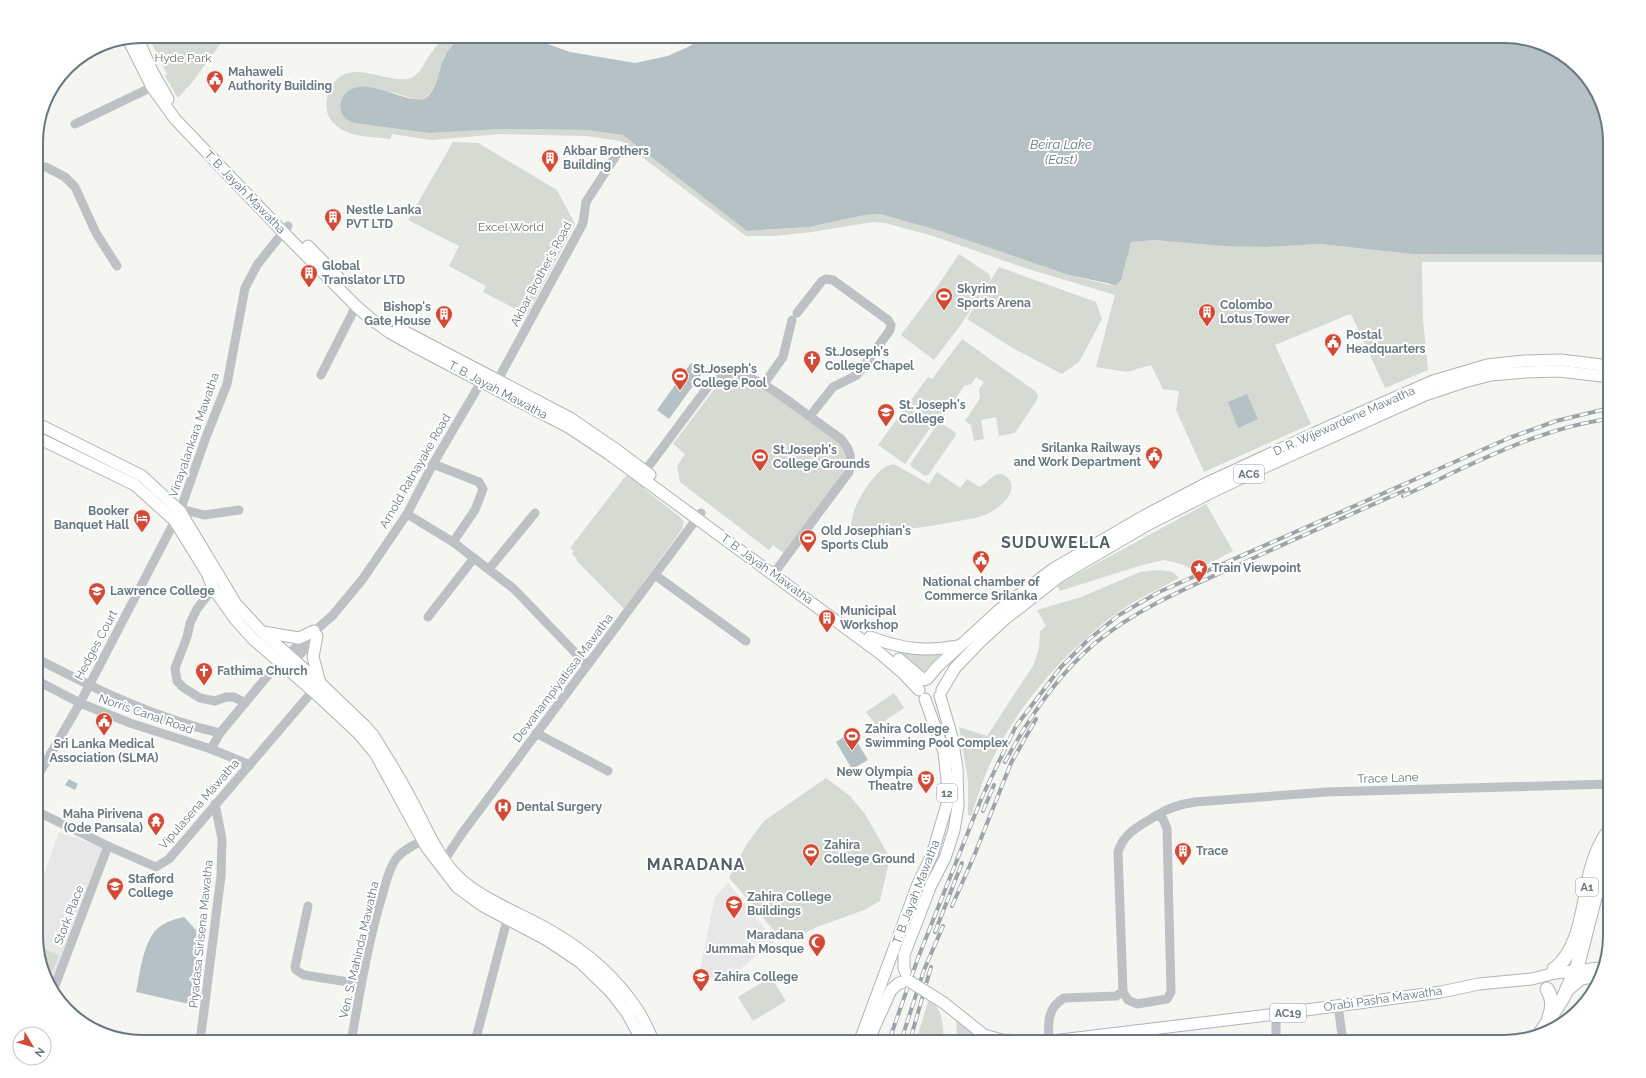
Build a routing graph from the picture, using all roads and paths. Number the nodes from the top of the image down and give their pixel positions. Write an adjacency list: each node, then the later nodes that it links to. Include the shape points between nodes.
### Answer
1 (140, 43): 7 (main road, T. B. Jayah Mawatha, via 152,71 171,102)
2 (130, 44): 3 (main road, T. B. Jayah Mawatha)
3 (152, 87): 4 (street); 7 (main road, T. B. Jayah Mawatha, via 175,119)
4 (75, 124)
5 (619, 151): 14 (street, Akbar Brother's Road, via 586,202 583,223)
6 (46, 167): 8 (street, via 65,177 75,187 96,233)
7 (286, 229): 9 (main road, T. B. Jayah Mawatha); 13 (main road, T. B. Jayah Mawatha, via 382,319); 24 (street, Vinayalankara Mawatha, via 257,265 245,288 227,384)
8 (117, 266)
9 (356, 306): 11 (street); 13 (main road, T. B. Jayah Mawatha, via 389,332)
10 (1603, 365): 21 (main road, D. R. Wijewardene Mawatha / AC6, via 1561,360 1524,361 1487,365 1458,372 1326,428)
11 (322, 375)
12 (1603, 376): 21 (main road, D. R. Wijewardene Mawatha / AC6, via 1559,371 1532,372 1491,375 1464,382 1425,395)
13 (483, 378): 14 (main road, T. B. Jayah Mawatha); 19 (street, Arnold Ratnayake Road)
14 (496, 384): 20 (main road, T. B. Jayah Mawatha, via 570,418); 26 (main road, T. B. Jayah Mawatha, via 570,428)
15 (764, 384): 16 (street); 16 (street, via 783,357 794,317 822,281 833,280 890,322 891,328 857,375 833,387); 20 (street, via 734,375 717,378)
16 (810, 416): 31 (street, via 841,439 849,449 849,472)
17 (43, 426): 24 (main road, via 142,476)
18 (43, 440): 24 (main road, via 135,485)
19 (433, 464): 25 (street, Arnold Ratnayake Road); 27 (street, via 479,482 483,489 475,510)
20 (645, 471): 26 (main road, T. B. Jayah Mawatha)
21 (1208, 488): 28 (main road, D. R. Wijewardene Mawatha / AC6)
22 (239, 510): 24 (street, via 204,515)
23 (535, 513): 30 (street)
24 (179, 514): 33 (main road); 35 (main road, via 236,604); 44 (street, Hedges Court)
25 (407, 514): 27 (street); 36 (street, Arnold Ratnayake Road, via 362,580)
26 (699, 516): 31 (main road, T. B. Jayah Mawatha); 32 (street, Dewanampiyatissa Mawatha); 46 (main road, T. B. Jayah Mawatha)
27 (453, 542): 29 (street)
28 (1090, 552): 39 (main road, D. R. Wijewardene Mawatha / AC6, via 1053,569 1031,584); 47 (main road, D. R. Wijewardene Mawatha / AC6, via 1005,618 955,668)
29 (474, 558): 30 (street); 34 (street)
30 (489, 569): 42 (street, via 514,589)
31 (777, 569): 37 (main road, T. B. Jayah Mawatha)
32 (655, 575): 38 (street); 42 (street, Dewanampiyatissa Mawatha)
33 (213, 588): 40 (main road, via 253,639); 49 (street, via 190,623 175,668 177,681 200,698 215,701 234,697)
34 (428, 617)
35 (262, 632): 36 (main road, via 299,638); 40 (main road)
36 (316, 633): 40 (street, Arnold Ratnayake Road); 45 (main road, via 313,657)
37 (870, 637): 39 (main road, via 910,649 927,650); 46 (main road, T. B. Jayah Mawatha)
38 (746, 641)
39 (959, 646): 46 (main road, D. R. Wijewardene Mawatha / AC6, via 936,667)
40 (287, 661): 45 (main road); 49 (street, Arnold Ratnayake Road)
41 (43, 662): 44 (street, Norris Canal Road)
42 (587, 665): 51 (street, Dewanampiyatissa Mawatha)
43 (43, 684): 48 (street, Norris Canal Road)
44 (89, 685): 48 (street, Hedges Court); 50 (street, Norris Canal Road, via 120,700 184,724)
45 (317, 687): 53 (street, Vipulasena Mawatha); 62 (main road, via 375,753)
46 (924, 687): 47 (main road, via 933,701); 47 (main road, via 936,679); 60 (main road, T. B. Jayah Mawatha / 12, via 944,752 947,804)
47 (941, 693): 61 (main road, T. B. Jayah Mawatha, via 958,768 958,806)
48 (80, 703): 52 (street, Norris Canal Road, via 130,723); 54 (street, Hedges Court)
49 (245, 703): 50 (street, Arnold Ratnayake Road)
50 (220, 733): 52 (street, Arnold Ratnayake Road)
51 (536, 733): 55 (street); 65 (street, Dewanampiyatissa Mawatha)
52 (211, 749): 53 (street, Norris Canal Road)
53 (250, 764): 57 (street, Vipulasena Mawatha)
54 (43, 766)
55 (608, 771)
56 (1603, 784): 59 (street, Trace Lane, via 1327,792 1195,802 1178,805)
57 (215, 804): 64 (street, Vipulasena Mawatha, via 168,859 156,867); 87 (street, Piyadasa Sirisena Mawatha, via 222,839 221,876)
58 (43, 815): 64 (street, Vipulasena Mawatha)
59 (1157, 815): 81 (street, Trace Lane, via 1127,835 1118,852); 81 (street, via 1164,819 1167,829 1170,995 1164,1000 1137,1004)
60 (940, 826): 61 (main road); 92 (main road, T. B. Jayah Mawatha / 12, via 932,855 918,884)
61 (954, 830): 76 (main road, T. B. Jayah Mawatha, via 945,858 931,885 904,955 904,968)
62 (427, 839): 65 (main road); 68 (main road, via 456,887); 78 (street, Ven. S. Mahinda Mawatha, via 396,858 390,871)
63 (1603, 841): 72 (highway, A1, via 1592,868 1576,939 1562,962)
64 (108, 846): 77 (street, Stork Place)
65 (444, 859): 91 (main road, via 463,882 482,895 551,931 596,962 640,1013)
66 (1603, 870): 69 (highway, A1)
67 (308, 906): 78 (street, via 296,970 304,975)
68 (507, 920): 89 (street); 90 (main road, via 547,940 580,962 610,990)
69 (1580, 958): 70 (main road); 73 (highway, A1)
70 (1599, 966)
71 (1598, 967): 73 (main road, Orabi Pasha Mawatha)
72 (1554, 968): 75 (main road, Orabi Pasha Mawatha / AC19)
73 (1575, 971): 75 (main road, Orabi Pasha Mawatha / AC19); 80 (highway, A1)
74 (1594, 977): 80 (main road, via 1581,979)
75 (1532, 979): 79 (main road); 82 (main road, Orabi Pasha Mawatha / AC19, via 1479,984 1441,992)
76 (909, 981): 93 (main road, via 899,983 891,990); 94 (main road, Orabi Pasha Mawatha, bridge)
77 (55, 983)
78 (361, 984): 88 (street, Ven. S. Mahinda Mawatha)
79 (1547, 989): 85 (highway, A1, via 1552,1007)
80 (1566, 991): 84 (highway, A1)
81 (1119, 994): 95 (street, via 1064,998 1056,1002 1051,1010)
82 (1338, 1005): 83 (main road, Orabi Pasha Mawatha / AC19); 99 (street)
83 (1276, 1014): 86 (main road, Orabi Pasha Mawatha / AC19); 98 (street)
84 (1544, 1026)
85 (1544, 1026)
86 (1148, 1030): 96 (main road, Orabi Pasha Mawatha / AC19); 97 (street)
87 (201, 1035)
88 (352, 1035)
89 (477, 1035)
90 (639, 1035)
91 (651, 1035)
92 (866, 1035)
93 (867, 1035)
94 (984, 1035)
95 (1048, 1035)
96 (1106, 1035)
97 (1149, 1035)
98 (1276, 1035)
99 (1342, 1035)

